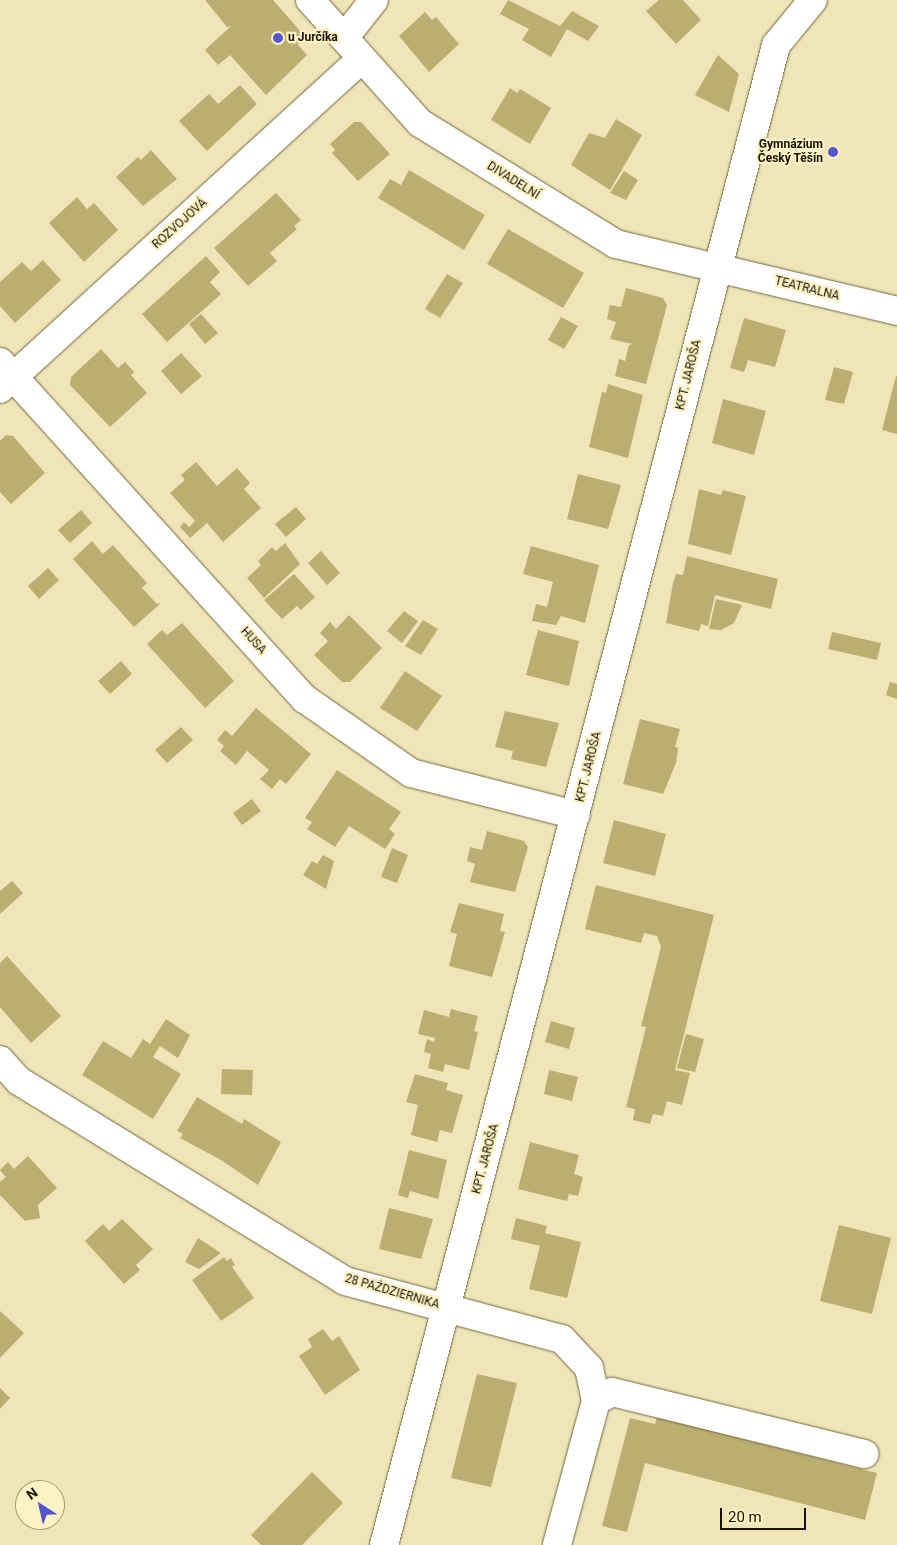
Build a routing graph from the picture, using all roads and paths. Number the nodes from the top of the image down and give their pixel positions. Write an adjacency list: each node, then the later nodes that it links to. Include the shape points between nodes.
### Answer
1 (310, 0): 4 (street)
2 (374, 0): 4 (street)
3 (813, 0): 6 (street, KPT. JAROŠA, via 776,45)
4 (344, 38): 5 (street, DIVADELNÍ)
5 (360, 60): 6 (street, DIVADELNÍ, via 420,123 616,244); 8 (street, ROZVOJOVÁ)
6 (717, 267): 7 (street, TEATRALNA); 9 (street, KPT. JAROŠA)
7 (897, 311)
8 (4, 376): 9 (street, HUSA, via 305,699 411,773)
9 (576, 815): 11 (street, KPT. JAROŠA)
10 (0, 1060): 11 (street, 28 PAŹDZIERNIKA, via 19,1081 345,1281)
11 (447, 1308): 12 (street, 28 PAŹDZIERNIKA, via 562,1339 590,1368); 14 (street, KPT. JAROŠA)
12 (596, 1401): 13 (street, via 612,1392); 15 (street, 28 PAŹDZIERNIKA)
13 (865, 1454)
14 (384, 1545)
15 (557, 1545)

